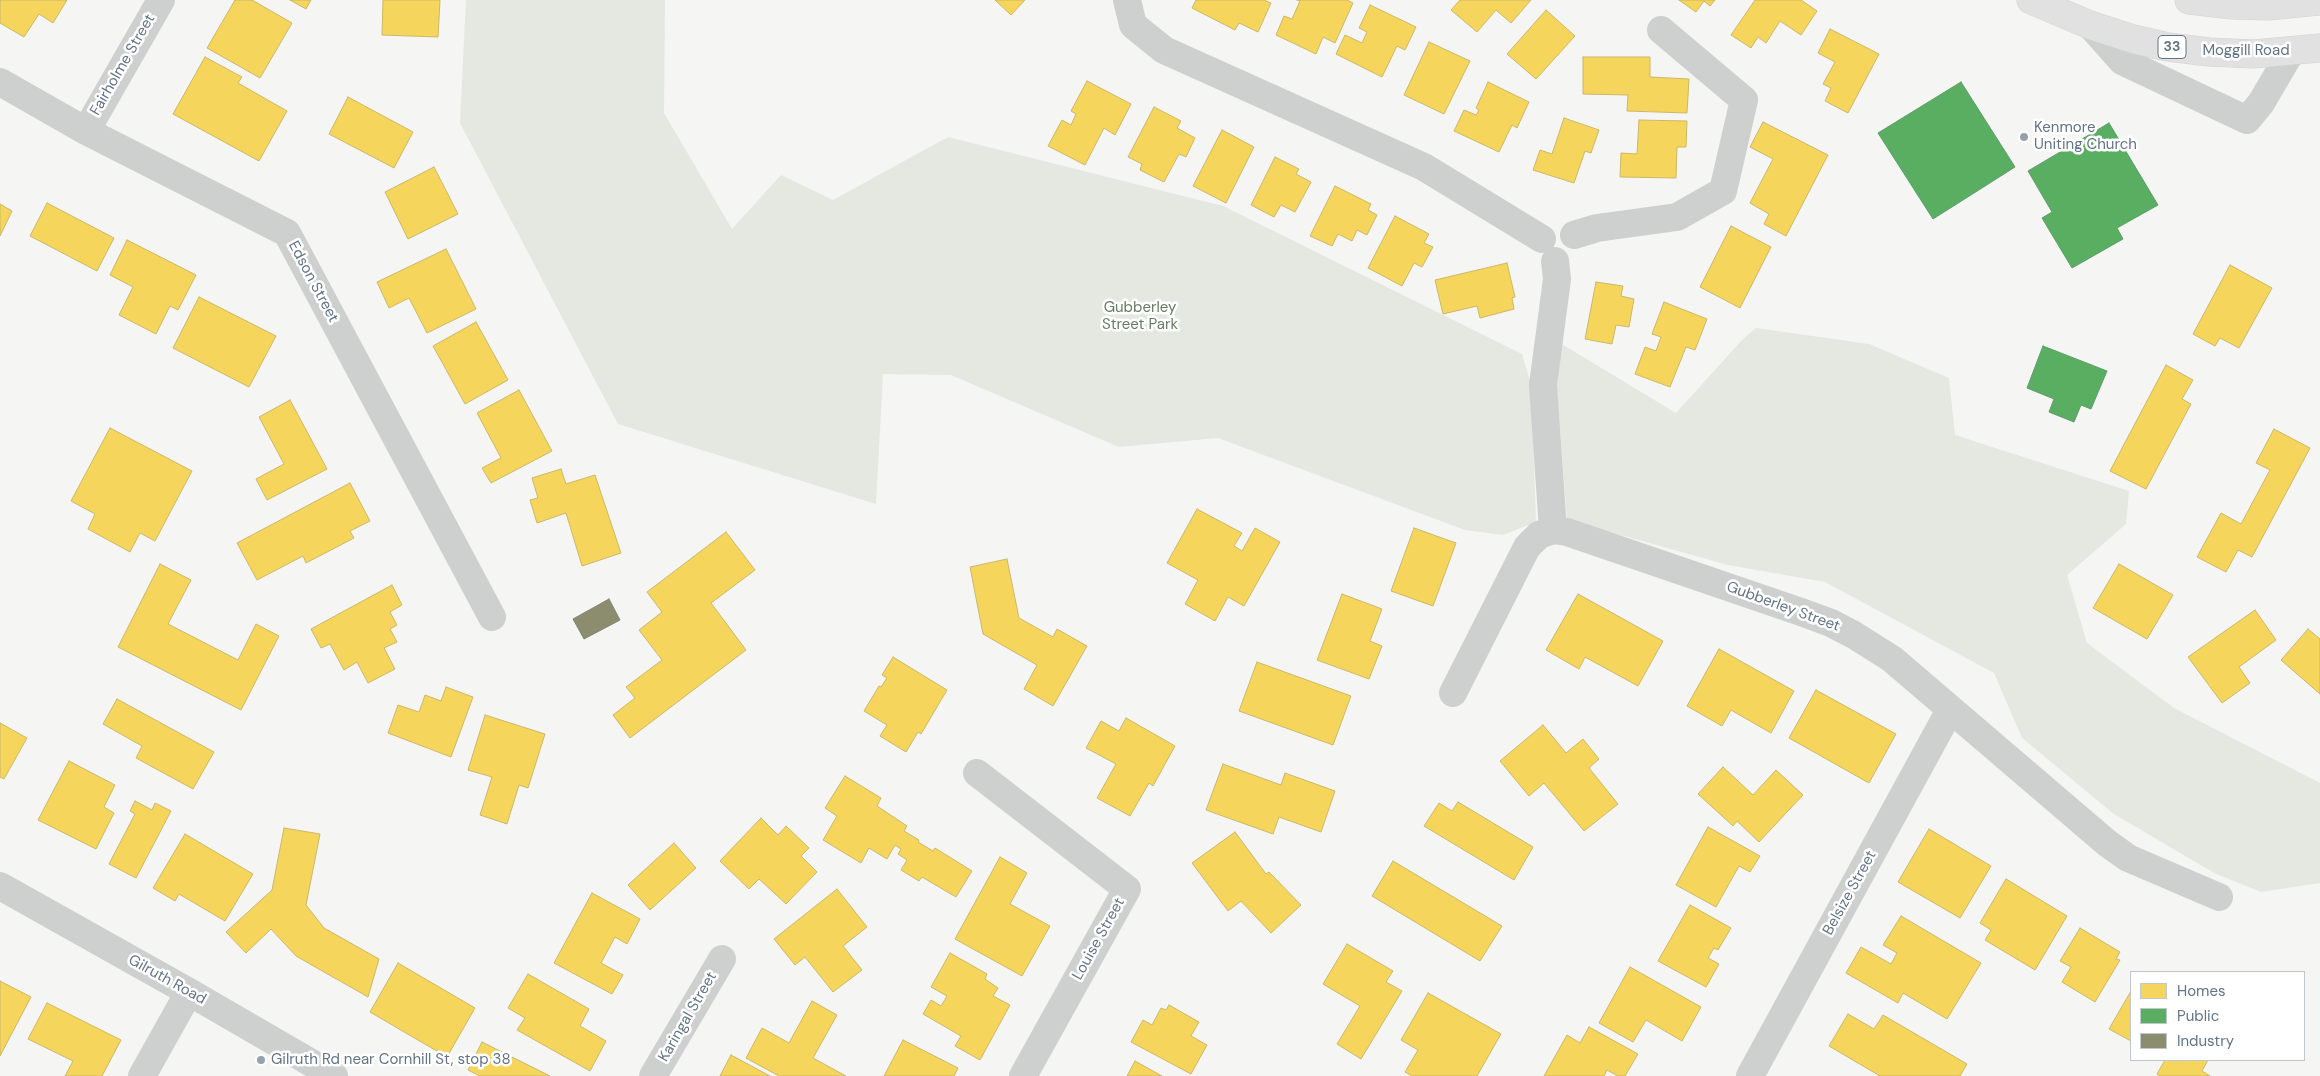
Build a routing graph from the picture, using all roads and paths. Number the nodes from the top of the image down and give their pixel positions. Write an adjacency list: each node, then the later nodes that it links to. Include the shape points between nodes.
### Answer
1 (161, 0): 11 (street, Fairholme Street)
2 (1127, 0): 12 (street, via 1133,25 1164,50 1424,167)
3 (2031, 0): 6 (highway, Moggill Road / 33)
4 (2189, 0): 5 (highway, via 2268,6)
5 (2320, 1)
6 (2090, 25): 9 (highway, Moggill Road / 33, via 2133,39 2209,52); 9 (street, via 2122,61 2247,120)
7 (1661, 30): 12 (street, via 1744,100 1723,191 1677,217 1598,228 1574,235 1569,230 1550,229)
8 (2320, 48): 9 (highway, Moggill Road / 33)
9 (2292, 52)
10 (0, 82): 11 (street, Edson Street)
11 (86, 131): 14 (street, Edson Street, via 287,233)
12 (1549, 250): 13 (street, via 1556,279 1543,385)
13 (1553, 530): 15 (street, via 1539,535 1527,547); 16 (street, Gubberley Street, via 1567,532 1831,623 1892,659)
14 (492, 616)
15 (1453, 693)
16 (1950, 710): 19 (street, Gubberley Street, via 2128,858); 26 (street, Belsize Street)
17 (977, 773): 25 (street, Louise Street, via 1127,889)
18 (0, 886): 21 (street, Gilruth Road)
19 (2219, 896)
20 (722, 958): 24 (street, Karingal Street)
21 (189, 992): 22 (street); 23 (street, Gilruth Road)
22 (142, 1076)
23 (334, 1076)
24 (653, 1076)
25 (1023, 1076)
26 (1750, 1076)

